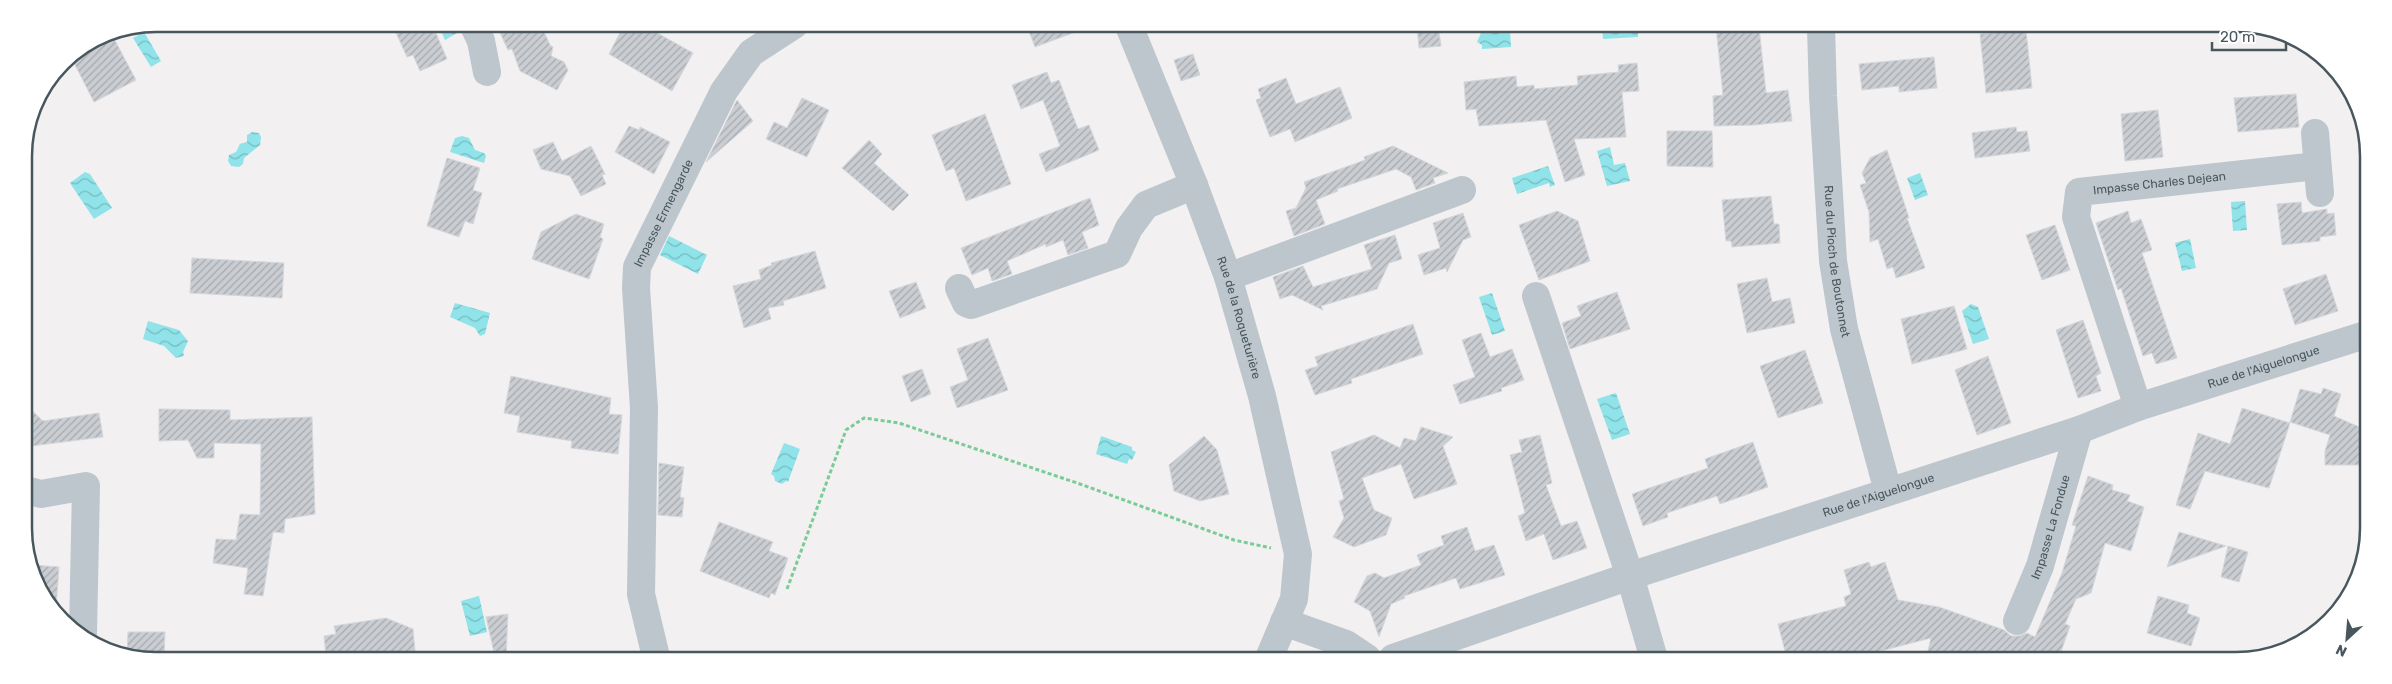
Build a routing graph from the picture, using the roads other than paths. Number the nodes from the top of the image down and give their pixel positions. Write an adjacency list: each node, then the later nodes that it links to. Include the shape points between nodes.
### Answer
1 (1821, 32): 15 (street, Rue du Pioch de Boutonnet, via 1834,261 1844,329)
2 (477, 33): 5 (street)
3 (782, 33): 26 (street, Impasse Ermengarde, via 751,53 724,91 637,267 644,408 641,594)
4 (1132, 33): 7 (street, Rue de la Roqueturière)
5 (487, 72)
6 (2315, 132): 13 (street, Impasse Charles Dejean, via 2318,180 2078,192 2076,217)
7 (1194, 185): 9 (street, Rue de la Roqueturière); 10 (street, via 1146,205 1128,228 1117,254 971,304 966,303)
8 (1462, 190): 9 (street)
9 (1228, 277): 19 (street, Rue de la Roqueturière, via 1262,396 1298,554 1294,600)
10 (959, 288)
11 (1536, 296): 17 (street)
12 (2360, 337): 13 (street, Rue de l'Aiguelongue)
13 (2138, 408): 14 (street, Rue de l'Aiguelongue)
14 (2079, 430): 15 (street, Rue de l'Aiguelongue); 18 (street, Impasse La Fondue, via 2040,566)
15 (1888, 491): 17 (street, Rue de l'Aiguelongue)
16 (32, 492): 20 (street, via 41,494 86,486)
17 (1630, 576): 24 (street, Rue de l'Aiguelongue); 25 (street)
18 (2016, 621)
19 (1284, 622): 21 (street); 22 (street, Rue de la Roqueturière)
20 (83, 627)
21 (1330, 648): 23 (street, via 1346,644)
22 (1272, 651)
23 (1357, 651)
24 (1412, 651)
25 (1652, 651)
26 (655, 652)

